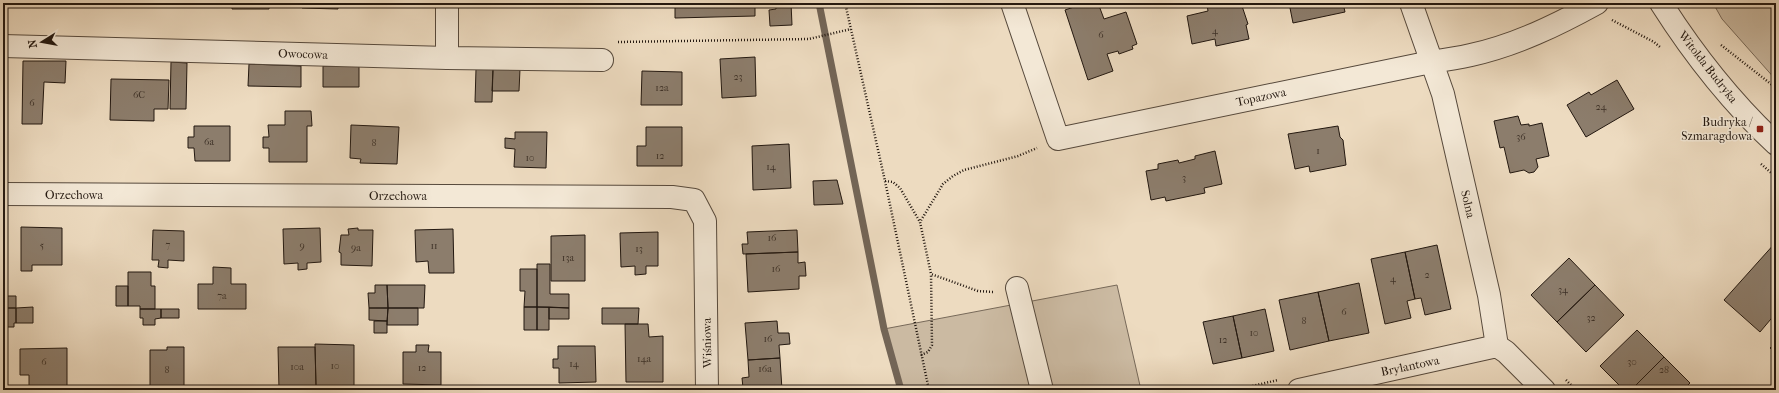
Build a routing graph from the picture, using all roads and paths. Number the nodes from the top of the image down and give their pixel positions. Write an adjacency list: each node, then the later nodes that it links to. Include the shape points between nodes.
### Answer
1 (447, 3): 10 (street)
2 (1012, 3): 14 (street)
3 (1411, 3): 12 (street, Solna)
4 (1596, 3): 12 (street, Topazowa, via 1538,33 1504,46 1471,56)
5 (1661, 3): 15 (street, Witolda Budryka, via 1702,64 1727,94)
6 (846, 4): 7 (path)
7 (851, 30): 11 (path, via 809,39 617,42); 16 (path)
8 (1717, 40): 13 (path)
9 (3, 46): 10 (street, Owocowa)
10 (447, 58): 11 (street, Owocowa)
11 (602, 60)
12 (1431, 62): 14 (street, Topazowa); 22 (street, Solna, via 1447,109 1489,295)
13 (1776, 88)
14 (1058, 139): 18 (path, via 1018,156 964,170 953,176 943,184)
15 (1776, 144)
16 (885, 181): 18 (path, via 893,182 900,188); 23 (path)
17 (3, 194): 21 (street, Orzechowa, via 672,197 694,200 705,221)
18 (920, 222): 19 (path)
19 (931, 274): 20 (path, via 978,291 1000,292); 23 (path, via 932,345 928,352)
20 (1017, 288): 27 (street)
21 (706, 296): 25 (street, Wiśniowa)
22 (1497, 346): 24 (street, Brylantowa); 29 (street)
23 (921, 354): 26 (path)
24 (1290, 385): 28 (path)
25 (707, 390)
26 (928, 390)
27 (1042, 390)
28 (1235, 390)
29 (1544, 390)

